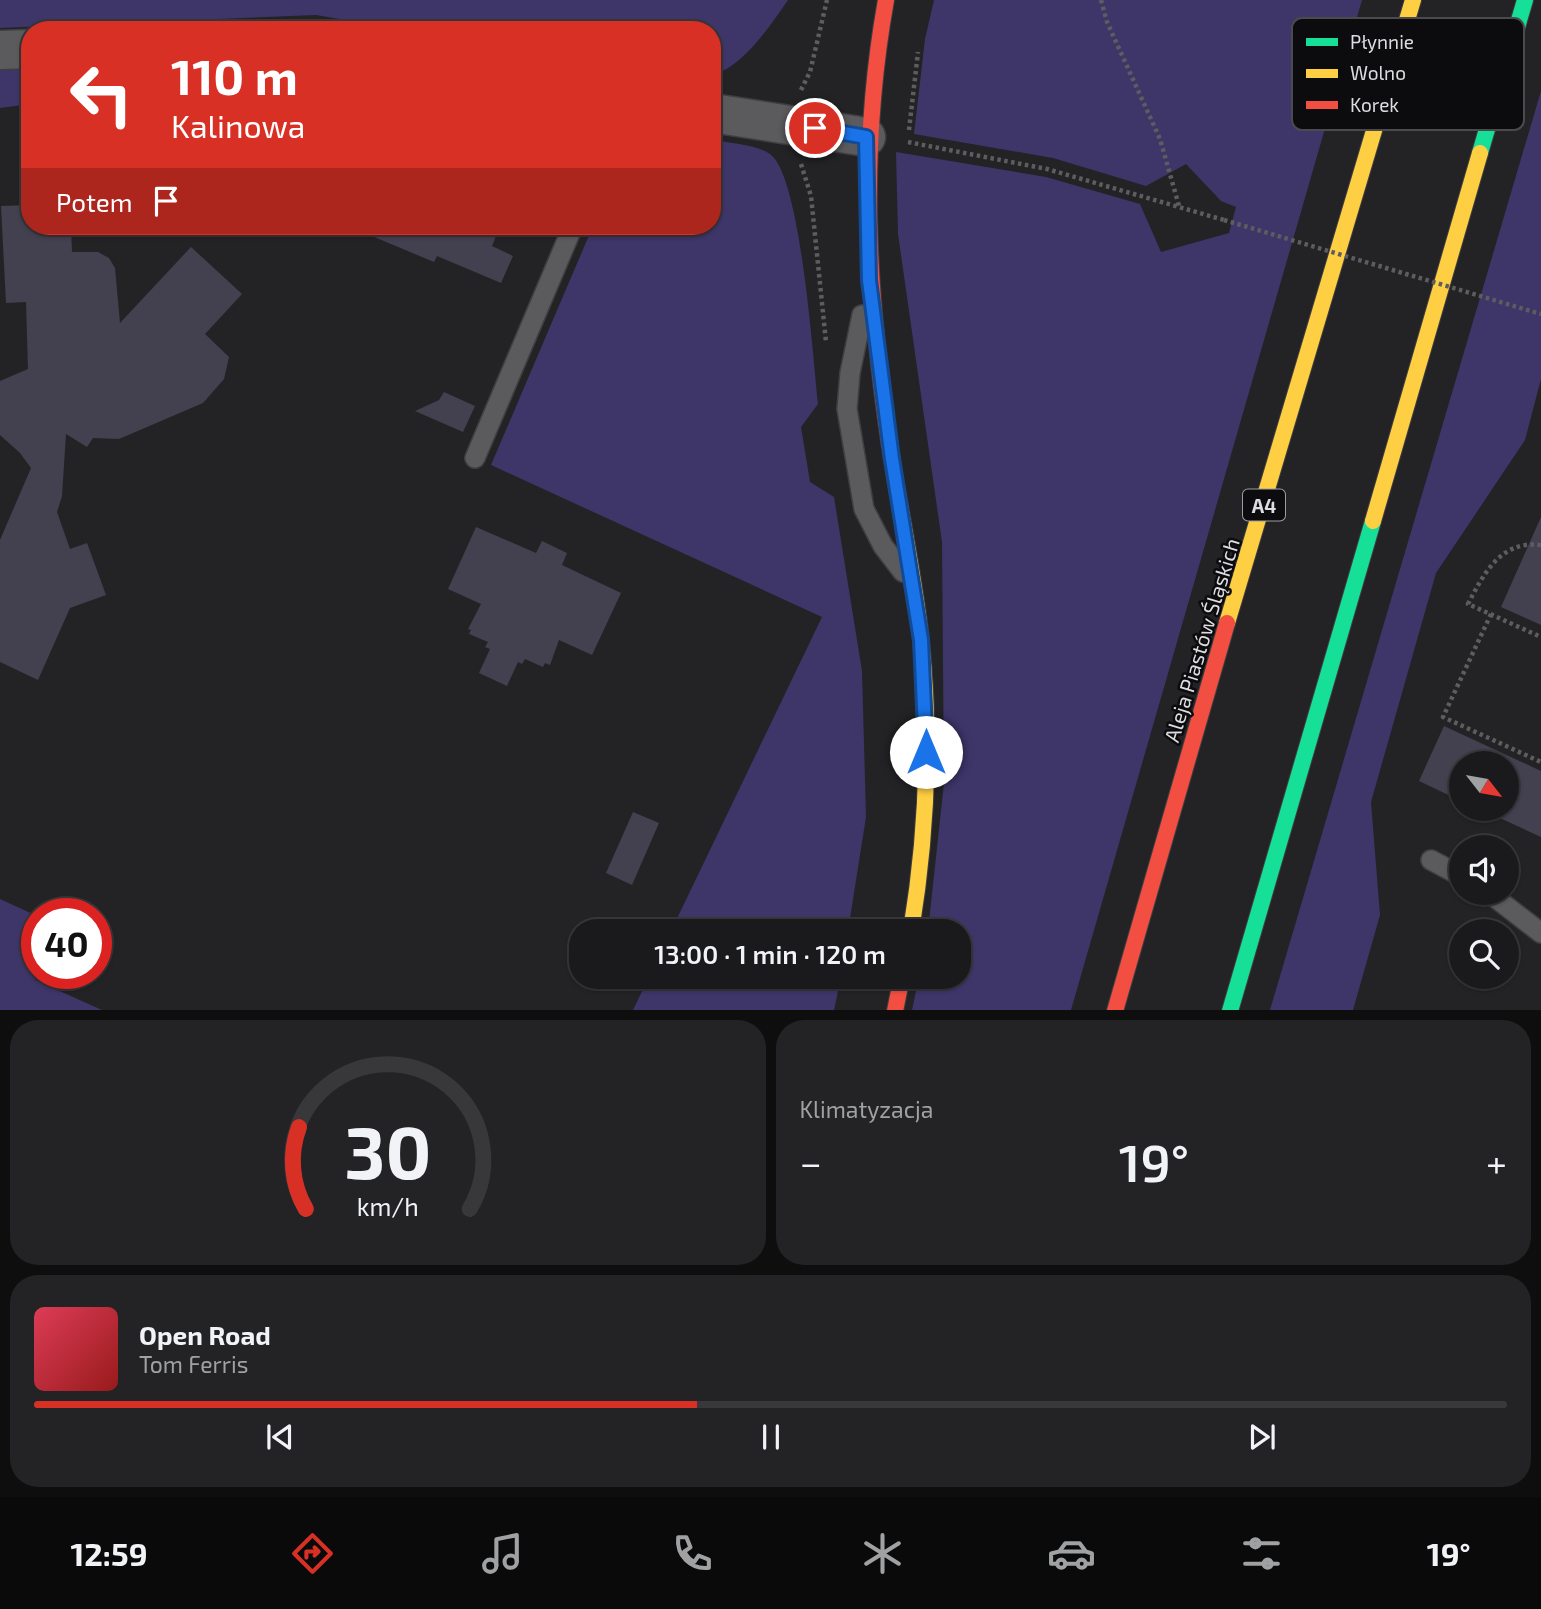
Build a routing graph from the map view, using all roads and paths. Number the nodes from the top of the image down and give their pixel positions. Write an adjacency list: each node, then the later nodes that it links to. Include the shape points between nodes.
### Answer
1 (827, 0): 12 (path, via 810,72 799,94)
2 (886, 0): 15 (main road)
3 (1101, 0): 16 (path, via 1160,138)
4 (1413, 0): 6 (main road, Aleja Piastów Śląskich / A4)
5 (1525, 0): 7 (main road)
6 (1408, 18)
7 (1520, 18)
8 (918, 47): 16 (path, via 908,144 1037,166)
9 (21, 49): 10 (street)
10 (0, 50)
11 (721, 114): 12 (street)
12 (796, 126): 15 (street); 20 (path, via 797,151 811,196)
13 (1375, 130): 34 (main road, Aleja Piastów Śląskich / A4)
14 (1487, 130): 35 (main road)
15 (866, 137): 18 (main road)
16 (1179, 206): 19 (path, bridge)
17 (569, 235): 21 (lane)
18 (869, 280): 23 (main road); 23 (lane, via 847,409 864,509 883,546)
19 (1541, 314)
20 (827, 356)
21 (475, 458)
22 (1541, 545): 24 (path, via 1527,543 1509,550 1486,570 1468,604)
23 (912, 585): 30 (main road, via 921,640 926,730)
24 (1490, 614): 25 (path); 26 (path, via 1443,717)
25 (1541, 637)
26 (1541, 762)
27 (1431, 860): 28 (lane)
28 (1449, 870)
29 (1505, 905): 31 (lane)
30 (912, 919)
31 (1541, 933)
32 (899, 989): 33 (main road)
33 (895, 1010)
34 (1115, 1010)
35 (1230, 1010)

